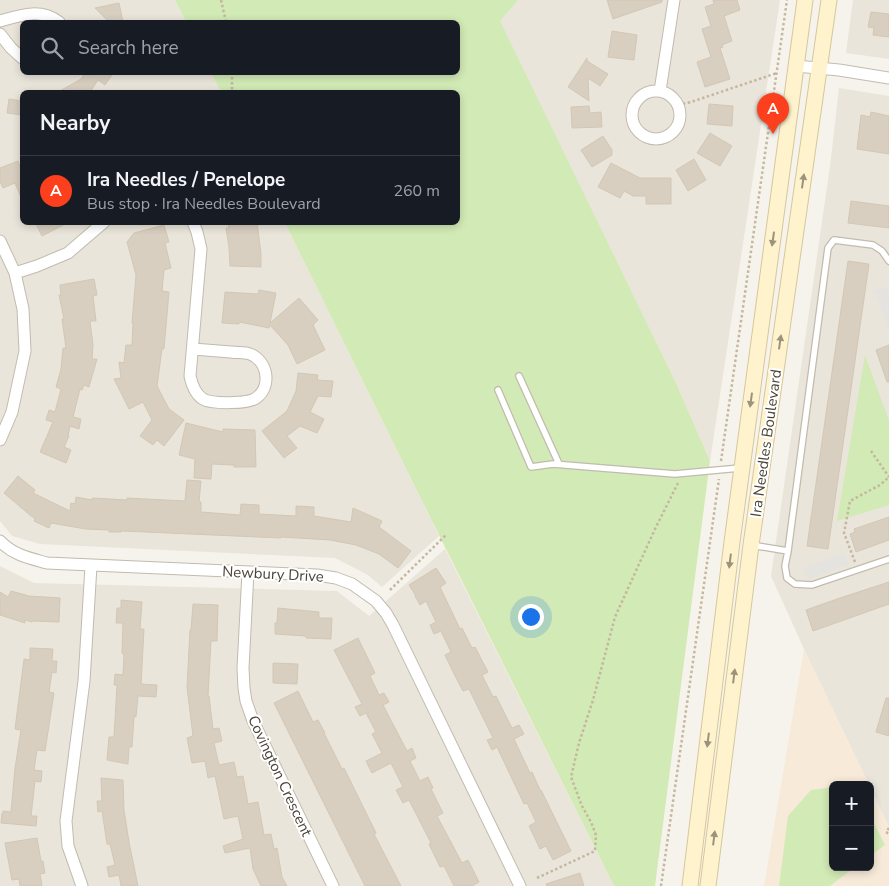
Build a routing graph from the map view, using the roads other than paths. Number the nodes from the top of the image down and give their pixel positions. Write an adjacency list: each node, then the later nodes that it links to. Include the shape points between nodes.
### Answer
1 (674, 0): 11 (street)
2 (805, 0): 8 (main road, Ira Needles Boulevard)
3 (829, 0): 9 (main road, Ira Needles Boulevard)
4 (56, 20): 5 (street, via 35,13)
5 (0, 21)
6 (0, 34): 7 (street)
7 (20, 56)
8 (796, 66): 9 (street); 22 (main road, Ira Needles Boulevard, one-way to 22)
9 (820, 69): 10 (street); 24 (main road, Ira Needles Boulevard, one-way to 9)
10 (889, 78)
11 (660, 91): 11 (street, via 639,97 633,108 635,128 651,139 667,136 680,121 678,105 671,95)
12 (101, 225): 16 (street, via 68,253)
13 (194, 225): 17 (street, via 201,249)
14 (0, 241): 16 (street)
15 (889, 261): 25 (lane, via 873,245 834,240 828,248)
16 (15, 273): 20 (street, via 23,309 25,351 12,412)
17 (193, 349): 17 (street, via 192,386 204,400 248,402 256,399 265,386 265,368 259,359 249,354)
18 (519, 376): 21 (lane)
19 (498, 390): 21 (lane, via 531,467)
20 (0, 440)
21 (559, 464): 22 (lane, via 675,474)
22 (742, 467): 32 (main road, Ira Needles Boulevard, one-way to 32)
23 (0, 542): 27 (street, Newbury Drive, via 21,556 47,563)
24 (751, 545): 25 (lane); 33 (main road, Ira Needles Boulevard, one-way to 24)
25 (788, 551): 26 (lane, via 785,566 788,578 795,584 812,585)
26 (889, 559)
27 (91, 566): 28 (street, Newbury Drive); 29 (street, via 84,680 66,821 68,846)
28 (248, 572): 30 (street, Covington Crescent, via 243,668 246,701); 31 (street, Newbury Drive, via 336,578 352,584 376,601 393,625)
29 (82, 886)
30 (333, 886)
31 (520, 886)
32 (690, 886)
33 (708, 886)

